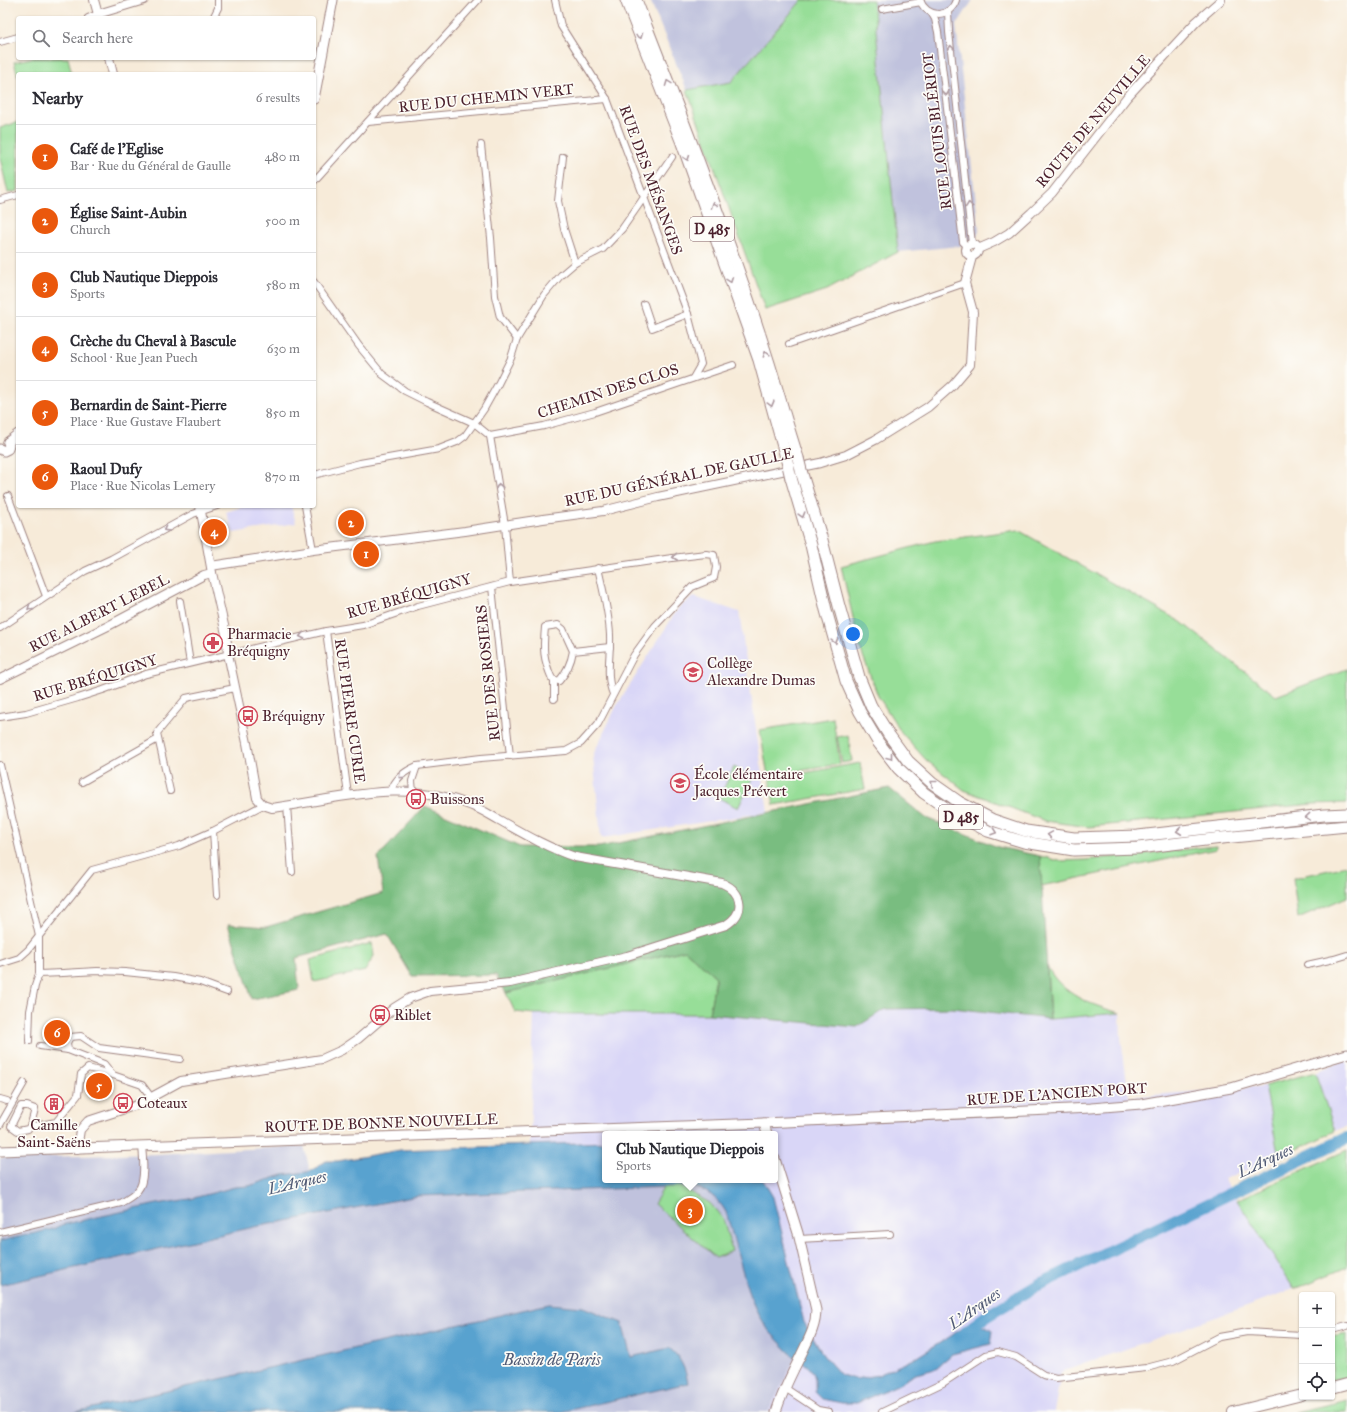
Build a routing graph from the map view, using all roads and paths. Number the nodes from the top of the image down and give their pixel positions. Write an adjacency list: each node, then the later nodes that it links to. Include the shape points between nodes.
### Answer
1 (94, 0): 15 (street)
2 (144, 0): 15 (street)
3 (218, 0): 16 (street)
4 (333, 0): 21 (main road)
5 (478, 0): 23 (street)
6 (555, 0): 22 (street, RUE DES MÉSANGES, via 561,26)
7 (626, 0): 47 (highway, D 485, one-way to 47, via 682,143)
8 (636, 0): 47 (highway, D 485, one-way to 8, via 767,356 690,140)
9 (956, 0): 13 (street)
10 (1221, 0): 31 (street, ROUTE DE NEUVILLE, via 1196,22 1127,97 1052,193 1009,232 994,242)
11 (920, 1): 12 (street); 14 (street)
12 (882, 9)
13 (948, 12): 14 (street); 31 (street, RUE LOUIS BLÉRIOT, one-way to 13)
14 (932, 14): 31 (street, RUE LOUIS BLÉRIOT, one-way to 31, via 936,19 938,32 963,242)
15 (99, 16)
16 (214, 16)
17 (16, 38): 18 (street)
18 (0, 42)
19 (109, 60): 20 (street)
20 (112, 72)
21 (316, 89)
22 (607, 99): 23 (street, RUE DU CHEMIN VERT); 29 (street, RUE DES MÉSANGES)
23 (368, 122): 27 (street)
24 (481, 145): 38 (street, via 495,296 500,317)
25 (563, 157): 33 (street, via 558,201)
26 (672, 157): 29 (street)
27 (316, 179)
28 (16, 196): 30 (street)
29 (643, 197): 33 (street, via 622,229 603,249); 37 (street, RUE DES MÉSANGES)
30 (0, 200)
31 (972, 247): 32 (street, via 976,255); 32 (street, via 966,252)
32 (972, 257): 34 (street)
33 (575, 263): 38 (street, via 544,295)
34 (965, 283): 39 (street); 53 (street, RUE DU GÉNÉRAL DE GAULLE, via 973,312 970,365 953,385 928,407 875,440 846,455 820,463 602,511)
35 (316, 285): 42 (street, via 382,374 405,391)
36 (644, 304): 37 (street, via 652,328)
37 (688, 314): 41 (street, RUE DES MÉSANGES, via 701,364)
38 (517, 339): 42 (street, via 498,384)
39 (789, 344)
40 (733, 365): 41 (street, CHEMIN DES CLOS)
41 (693, 378): 44 (street, CHEMIN DES CLOS, via 595,412 544,426)
42 (474, 423): 44 (street); 48 (street, via 457,442 439,449 360,463)
43 (16, 435): 45 (main road)
44 (490, 436): 53 (street, one-way to 44)
45 (4, 442): 46 (main road, via 9,446 8,449)
46 (0, 449)
47 (792, 460): 49 (highway, D 485, bridge)
48 (316, 474)
49 (796, 476): 84 (highway, D 485, one-way to 49, via 1138,836 1074,838 1026,831 993,820 959,802 932,783 908,760 871,706 859,677 822,540); 85 (highway, D 485, one-way to 85, via 826,610 846,680 860,712 898,768 924,793 953,813 988,831 1024,842 1074,850 1138,848)
50 (8, 496): 59 (street)
51 (305, 508): 54 (street)
52 (201, 509): 56 (street); 59 (street, one-way to 59, via 85,571)
53 (505, 525): 54 (street, RUE DU GÉNÉRAL DE GAULLE); 57 (street)
54 (313, 550): 56 (street, RUE DU GÉNÉRAL DE GAULLE)
55 (598, 568): 57 (street, RUE BRÉQUIGNY); 63 (street, via 606,603); 70 (street, RUE BRÉQUIGNY, one-way to 55, via 634,655 655,626 692,587 714,578 716,567 714,555 706,554)
56 (211, 569): 65 (street); 67 (street, RUE ALBERT LEBEL, via 108,626)
57 (510, 582): 58 (street, RUE BRÉQUIGNY)
58 (492, 587): 62 (street, RUE BRÉQUIGNY, via 418,606 363,625); 74 (street, RUE DES ROSIERS)
59 (46, 596): 61 (street, one-way to 61)
60 (180, 601): 66 (street)
61 (0, 628)
62 (326, 631): 65 (street, RUE BRÉQUIGNY, one-way to 65); 81 (street, RUE PIERRE CURIE)
63 (610, 647): 64 (street); 70 (street, via 609,686)
64 (573, 651): 68 (street, via 566,673 559,681); 68 (street, via 563,629 558,625 545,627 545,664)
65 (228, 654): 66 (street, RUE BRÉQUIGNY); 69 (street)
66 (190, 663): 72 (street, RUE BRÉQUIGNY, via 146,674 34,711)
67 (0, 678)
68 (554, 680): 71 (street)
69 (235, 688): 73 (street, via 186,698 157,733); 82 (street, via 257,798)
70 (613, 694): 74 (street, via 598,724 581,743 566,751)
71 (554, 699)
72 (0, 717)
73 (158, 739): 77 (street); 78 (street)
74 (510, 756): 76 (street)
75 (0, 765): 89 (street)
76 (417, 766): 79 (street, one-way to 79, via 394,782); 80 (street)
77 (82, 782)
78 (170, 791)
79 (391, 791): 80 (street); 81 (street)
80 (412, 792): 102 (street, via 445,797 472,806 556,851 575,857 722,883 736,893 740,901 738,911 733,920 726,925 627,956 510,982 430,991 394,1008 358,1039 322,1059 181,1081)
81 (348, 795): 83 (street)
82 (263, 805): 83 (street, via 272,808); 86 (street)
83 (287, 806): 87 (street)
84 (1347, 814)
85 (1347, 826)
86 (213, 831): 88 (street); 89 (street, via 179,846 92,870)
87 (292, 872)
88 (217, 894)
89 (39, 936): 91 (street, via 19,958); 93 (street)
90 (1347, 955): 92 (street)
91 (0, 964)
92 (1307, 965)
93 (39, 974): 94 (street, via 125,972 200,982); 95 (street, via 30,1011)
94 (227, 992)
95 (29, 1041)
96 (40, 1046): 97 (street)
97 (68, 1050): 99 (street, via 67,1043 70,1037 81,1036 99,1048); 100 (street, via 104,1064)
98 (1347, 1054): 105 (main road, RUE DE L'ANCIEN PORT, via 1231,1088 1141,1104)
99 (180, 1059)
100 (113, 1076): 102 (street, via 142,1085); 106 (street, via 88,1068 81,1074 78,1095 56,1122 36,1126)
101 (24, 1083): 107 (street)
102 (151, 1097): 110 (street, via 137,1105 88,1121 80,1130)
103 (0, 1099): 104 (street)
104 (7, 1101)
105 (764, 1123): 108 (main road); 109 (main road, ROUTE DE BONNE NOUVELLE)
106 (31, 1124): 106 (street, via 35,1109 21,1106 11,1126 18,1131 28,1129)
107 (0, 1125)
108 (766, 1131)
109 (142, 1146): 110 (main road, ROUTE DE BONNE NOUVELLE); 113 (street, via 143,1172 140,1189 131,1197 121,1203)
110 (77, 1148): 111 (main road, ROUTE DE BONNE NOUVELLE)
111 (0, 1151)
112 (778, 1169): 115 (main road)
113 (0, 1232)
114 (890, 1234): 115 (street)
115 (799, 1239): 121 (main road, via 816,1310 816,1320)
116 (1347, 1326): 117 (street)
117 (1335, 1329)
118 (1299, 1335): 125 (street, via 1248,1332 1219,1337 1173,1361 1146,1368 1056,1378 1044,1375 1016,1357 998,1352 986,1355 943,1383)
119 (1347, 1384): 120 (main road)
120 (1335, 1387)
121 (785, 1388): 123 (main road); 124 (street, via 818,1410)
122 (1299, 1396): 126 (main road)
123 (776, 1412)
124 (829, 1412)
125 (882, 1412)
126 (1233, 1412)

